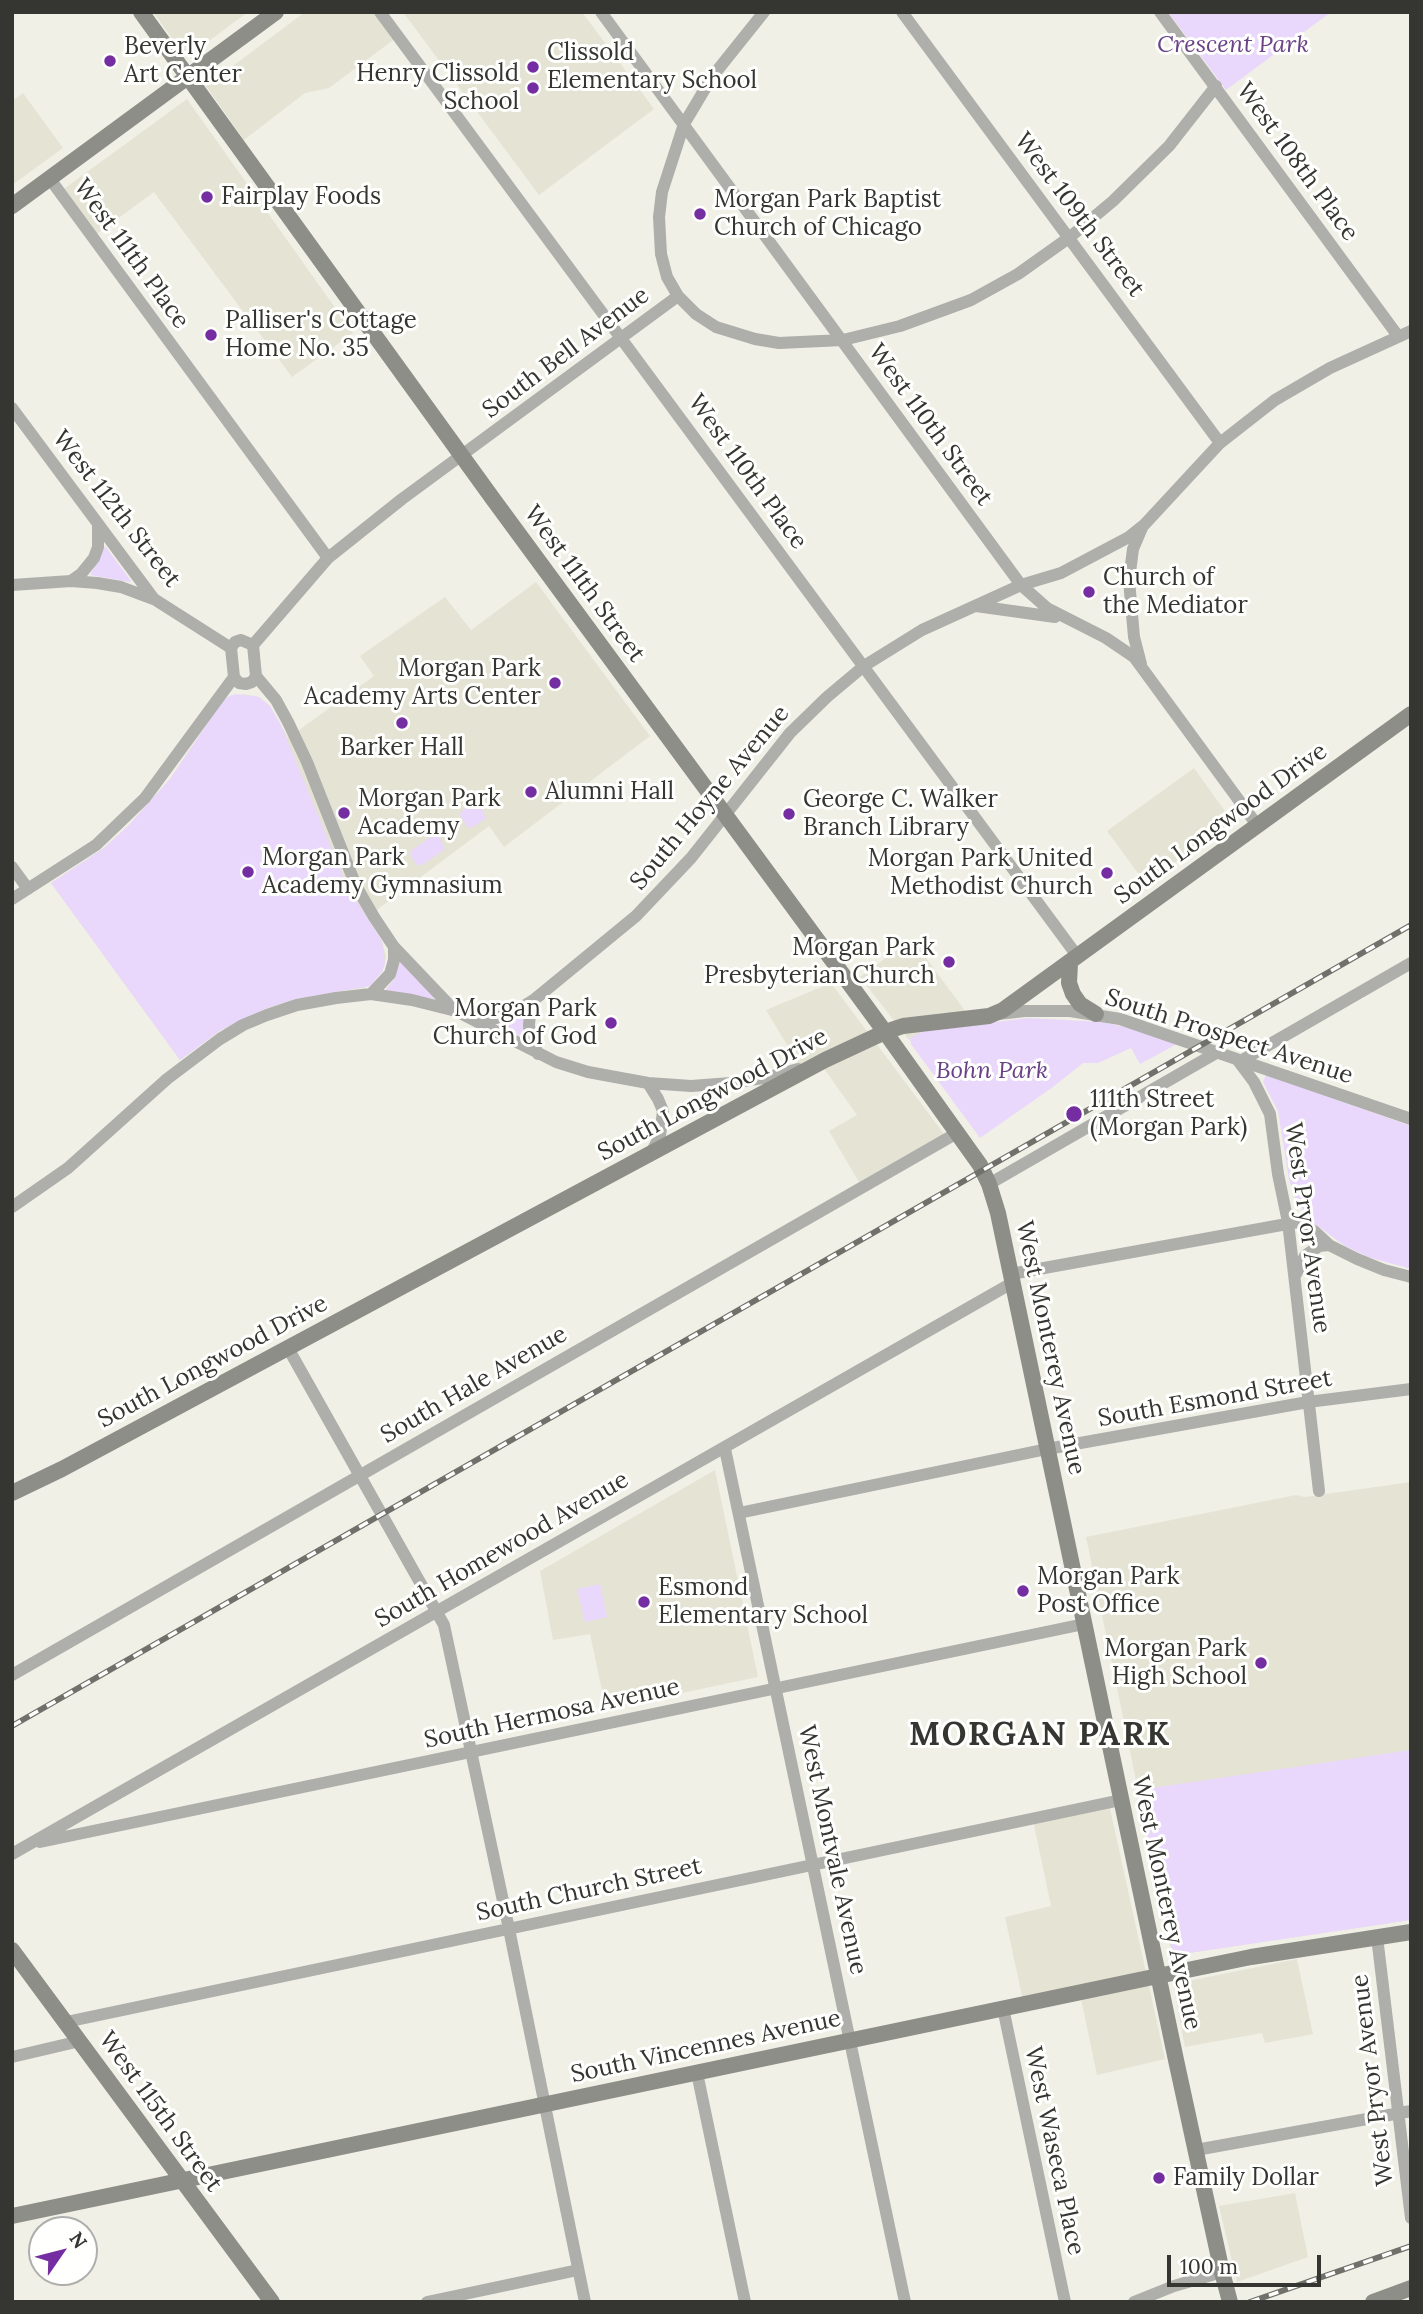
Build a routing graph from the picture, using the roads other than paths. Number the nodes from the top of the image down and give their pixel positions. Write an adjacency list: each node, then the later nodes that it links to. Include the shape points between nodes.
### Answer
1 (141, 12): 8 (main road, West 111th Street)
2 (276, 12): 8 (main road)
3 (380, 12): 17 (street, West 110th Place)
4 (601, 12): 10 (street, West 110th Street)
5 (764, 12): 10 (street, via 712,77)
6 (902, 12): 13 (street, West 109th Street)
7 (1160, 12): 9 (street, West 108th Place)
8 (188, 77): 11 (main road); 21 (main road, West 111th Street)
9 (1216, 86): 13 (street, South Bell Avenue, via 1141,176); 16 (street, West 108th Place)
10 (684, 124): 14 (street, via 662,192 659,217 661,254); 18 (street, West 110th Street)
11 (50, 179): 12 (main road); 24 (street, West 111th Place)
12 (12, 206)
13 (1070, 237): 18 (street, South Bell Avenue, via 971,300 900,326); 20 (street, West 109th Street)
14 (678, 296): 17 (street, South Bell Avenue); 18 (street, South Bell Avenue, via 696,314 735,335 779,343)
15 (1411, 331): 16 (street, South Hoyne Avenue)
16 (1398, 336): 20 (street, South Hoyne Avenue, via 1275,400)
17 (623, 338): 21 (street, South Bell Avenue); 33 (street, West 110th Place)
18 (843, 340): 27 (street, West 110th Street)
19 (12, 408): 22 (street, West 112th Street)
20 (1220, 443): 23 (street, South Hoyne Avenue)
21 (463, 457): 24 (street, South Bell Avenue); 38 (main road, West 111th Street)
22 (98, 525): 25 (street, via 94,558); 28 (street, West 112th Street)
23 (1144, 525): 27 (street, South Hoyne Avenue, via 1061,573); 34 (street, via 1133,549 1129,580 1134,637)
24 (328, 558): 31 (street, South Bell Avenue)
25 (71, 581): 26 (street); 28 (street, via 121,587)
26 (12, 585)
27 (1021, 585): 29 (street, South Hoyne Avenue); 30 (street, West 110th Street)
28 (153, 599): 32 (street, West 112th Street)
29 (975, 606): 30 (street); 33 (street, South Hoyne Avenue, via 922,630)
30 (1066, 620): 34 (street, West 110th Street, via 1124,649)
31 (253, 645): 32 (street, via 241,640); 35 (street)
32 (231, 648): 36 (street)
33 (864, 666): 38 (street, South Hoyne Avenue, via 804,717); 44 (street, West 110th Place)
34 (1142, 666): 39 (street, West 110th Street)
35 (256, 676): 36 (street, via 246,684); 43 (street, via 288,722 356,886)
36 (234, 677): 41 (street, via 145,798 96,845)
37 (1408, 721): 39 (main road, South Longwood Drive)
38 (725, 814): 47 (street, South Hoyne Avenue, via 636,916); 52 (main road, West 111th Street)
39 (1257, 825): 44 (main road, South Longwood Drive)
40 (12, 867): 41 (street)
41 (28, 889): 42 (street)
42 (12, 899)
43 (394, 947): 46 (street, via 390,974); 48 (street)
44 (1074, 960): 49 (main road, via 1069,983 1073,994); 50 (main road, South Longwood Drive)
45 (1411, 963): 56 (street)
46 (371, 994): 48 (street); 62 (street, via 297,1005 243,1025 167,1079 68,1168)
47 (535, 999): 51 (street, South Hoyne Avenue); 53 (street, via 529,1025)
48 (456, 1011): 51 (street)
49 (1096, 1014): 50 (street, South Prospect Avenue, via 1025,1011); 54 (street, South Prospect Avenue, via 1153,1029)
50 (989, 1016): 52 (main road, South Longwood Drive)
51 (481, 1023): 53 (street)
52 (884, 1032): 55 (main road, South Longwood Drive); 59 (main road, West 111th Street)
53 (538, 1054): 57 (street, via 588,1072)
54 (1216, 1054): 56 (street, South Prospect Avenue); 61 (street)
55 (825, 1060): 57 (street, via 731,1083); 60 (main road, South Longwood Drive)
56 (1238, 1062): 58 (street, South Prospect Avenue); 63 (street, West Pryor Avenue, via 1270,1114)
57 (648, 1083): 60 (street, via 663,1111 660,1136)
58 (1411, 1119)
59 (957, 1133): 61 (main road, West 111th Street); 73 (street, South Hale Avenue)
60 (650, 1154): 68 (main road, South Longwood Drive)
61 (989, 1184): 66 (main road, West Monterey Avenue)
62 (12, 1207)
63 (1288, 1222): 64 (street, via 1307,1226); 66 (street, South Homewood Avenue); 67 (street, West Pryor Avenue)
64 (1329, 1245): 65 (street); 67 (street, via 1305,1256)
65 (1411, 1277)
66 (1011, 1279): 71 (street, South Homewood Avenue); 72 (main road, West Monterey Avenue)
67 (1295, 1282): 70 (street, West Pryor Avenue)
68 (288, 1348): 73 (street); 75 (main road, South Longwood Drive)
69 (1411, 1389): 70 (street, South Esmond Street)
70 (1308, 1402): 72 (street, South Esmond Street); 74 (street, West Pryor Avenue)
71 (725, 1449): 76 (street, West Montvale Avenue); 77 (street, South Homewood Avenue)
72 (1047, 1449): 76 (street, South Esmond Street); 78 (main road, West Monterey Avenue)
73 (360, 1475): 77 (street); 79 (street, South Hale Avenue)
74 (1319, 1491)
75 (12, 1493)
76 (738, 1513): 80 (street, West Montvale Avenue)
77 (437, 1611): 81 (street, via 444,1625); 83 (street, South Homewood Avenue)
78 (1084, 1624): 80 (street, South Hermosa Avenue); 82 (main road, West Monterey Avenue)
79 (12, 1675)
80 (777, 1688): 81 (street, South Hermosa Avenue); 85 (street, West Montvale Avenue)
81 (471, 1752): 83 (street, South Hermosa Avenue); 86 (street)
82 (1121, 1800): 85 (street, South Church Street); 90 (main road, West Monterey Avenue)
83 (29, 1845): 84 (street, South Homewood Avenue)
84 (12, 1854)
85 (814, 1864): 86 (street, South Church Street); 93 (street, West Montvale Avenue)
86 (509, 1929): 92 (street, South Church Street); 97 (street)
87 (1411, 1932): 88 (main road, South Vincennes Avenue)
88 (1377, 1937): 90 (main road, South Vincennes Avenue); 98 (street, West Pryor Avenue)
89 (12, 1950): 92 (main road, West 115th Street)
90 (1158, 1976): 91 (main road, South Vincennes Avenue); 99 (main road, West Monterey Avenue)
91 (1003, 2008): 93 (main road, South Vincennes Avenue); 111 (street, West Waseca Place)
92 (66, 2022): 94 (main road, West 115th Street)
93 (850, 2040): 96 (main road, South Vincennes Avenue); 110 (street, West Montvale Avenue)
94 (80, 2041): 95 (street); 100 (main road, West 115th Street)
95 (12, 2057)
96 (697, 2073): 97 (main road, South Vincennes Avenue); 109 (street)
97 (544, 2105): 100 (main road, South Vincennes Avenue); 103 (street)
98 (1404, 2111): 99 (street); 102 (street, West Pryor Avenue)
99 (1196, 2150): 104 (main road, West Monterey Avenue)
100 (183, 2181): 101 (main road, South Vincennes Avenue); 106 (main road, West 115th Street)
101 (12, 2216)
102 (1411, 2218)
103 (578, 2270): 107 (street); 108 (street)
104 (1222, 2272): 112 (street); 113 (main road, West Monterey Avenue)
105 (1411, 2288): 114 (main road)
106 (272, 2302)
107 (427, 2302)
108 (585, 2302)
109 (745, 2302)
110 (905, 2302)
111 (1065, 2302)
112 (1134, 2302)
113 (1230, 2302)
114 (1373, 2302)

